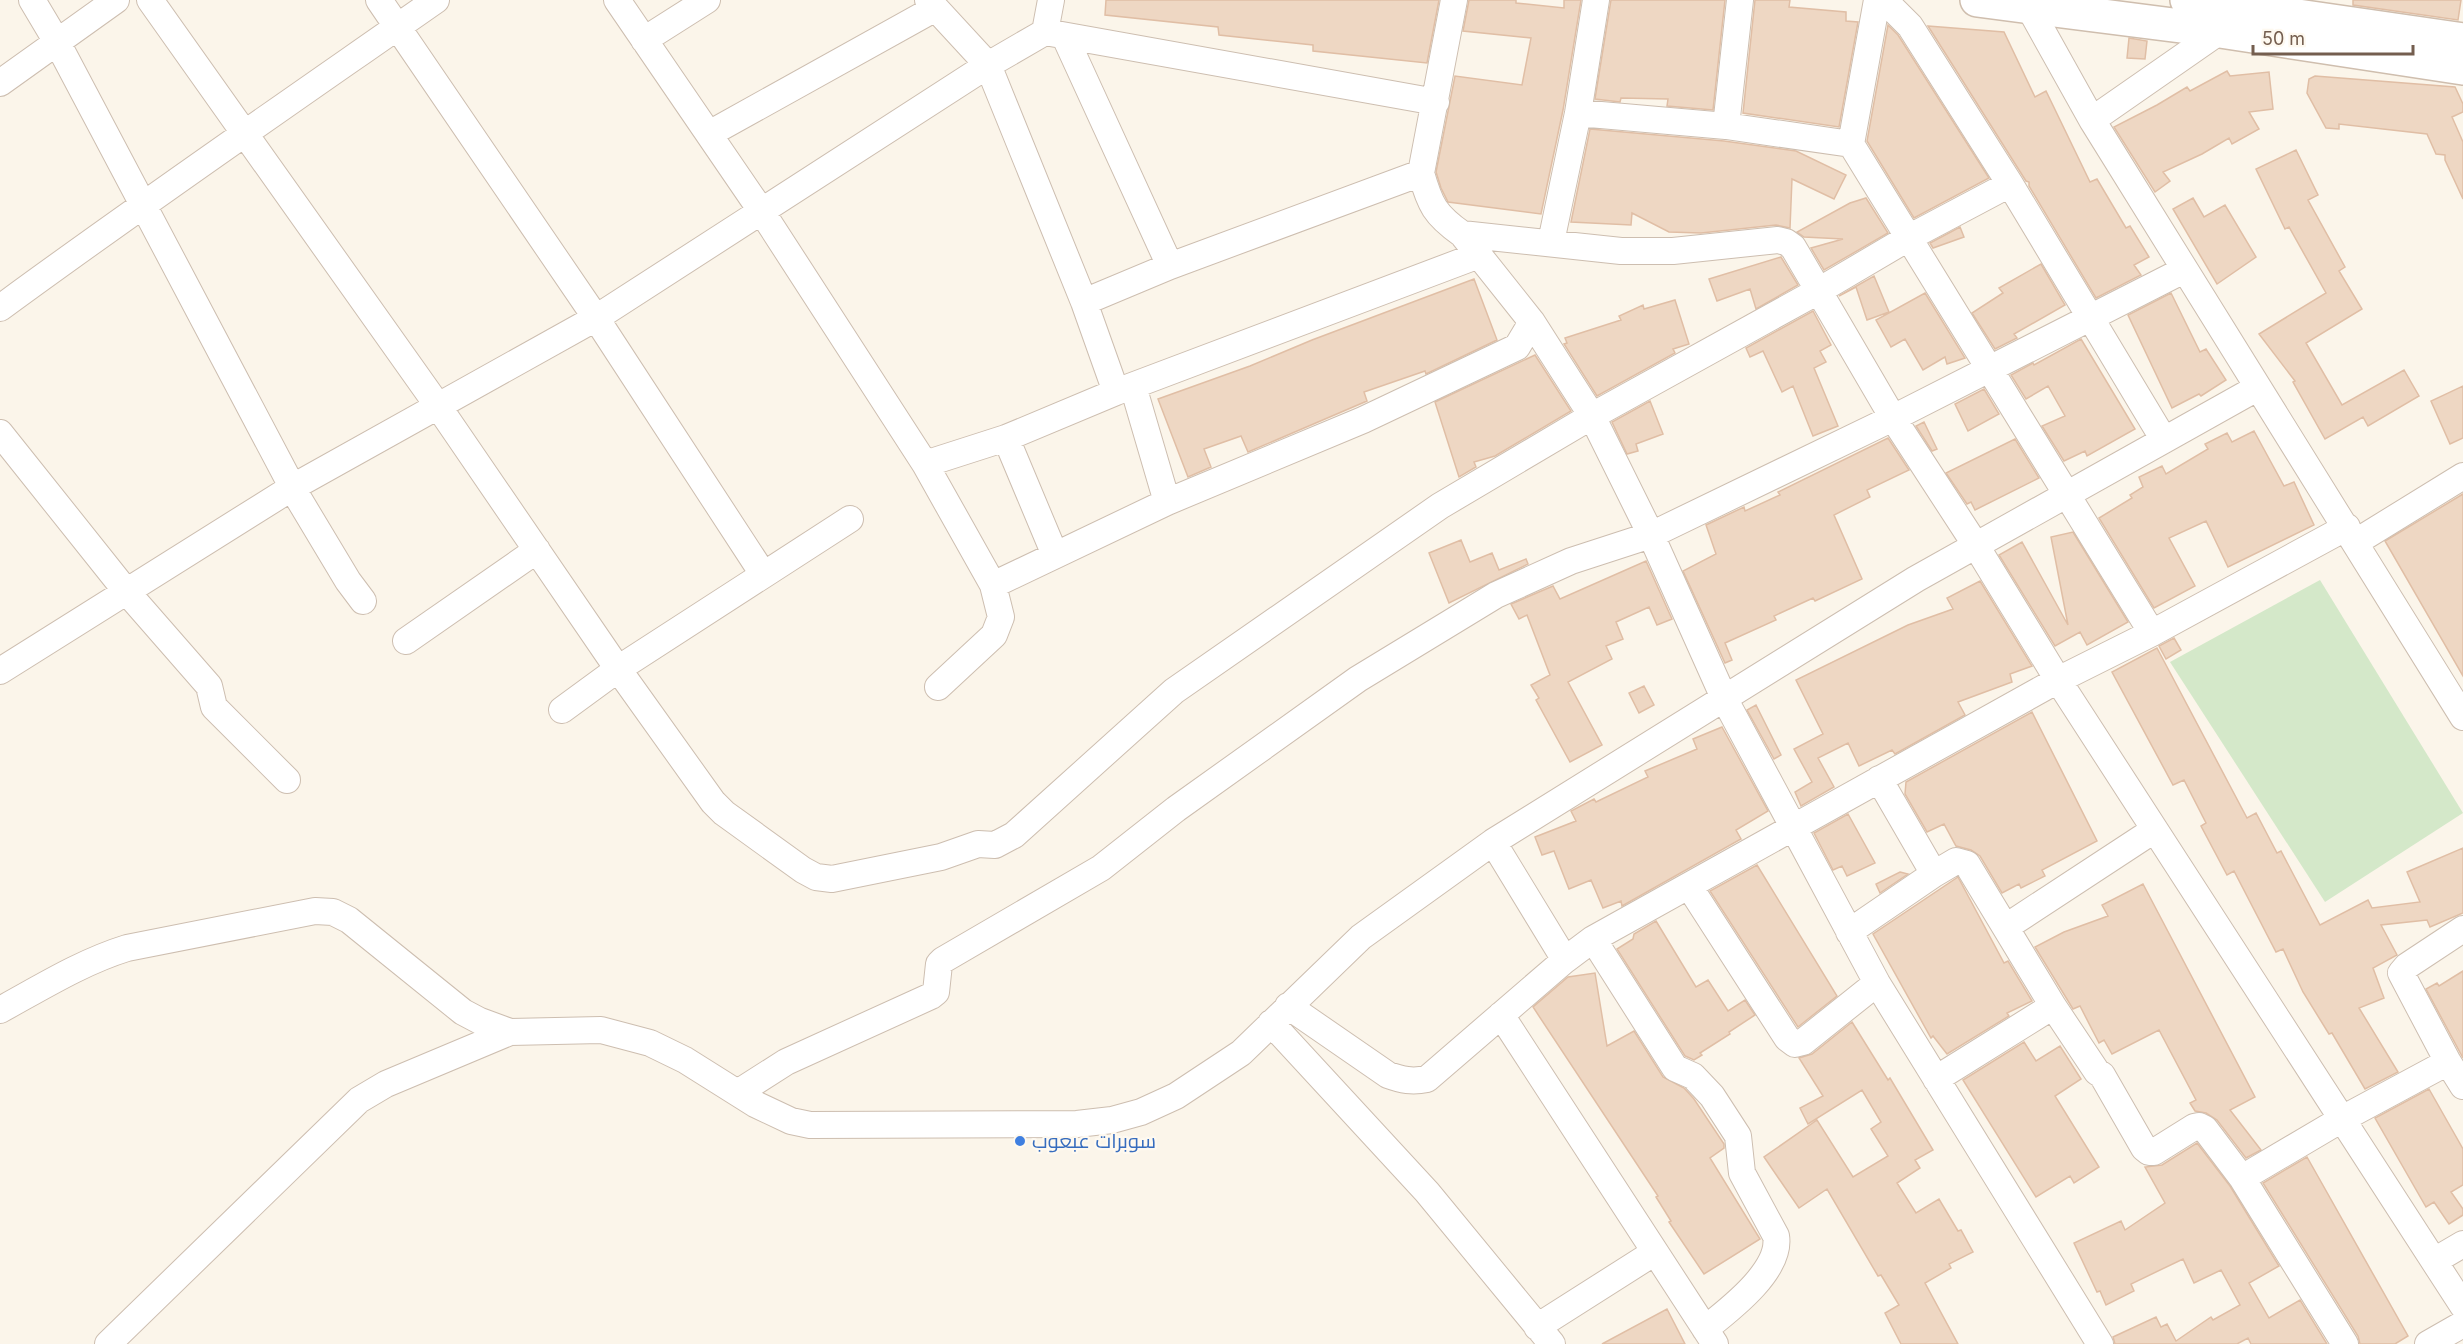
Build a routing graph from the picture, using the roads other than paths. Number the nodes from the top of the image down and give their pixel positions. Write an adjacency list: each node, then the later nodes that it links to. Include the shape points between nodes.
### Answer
1 (32, 0): 24 (street)
2 (116, 0): 24 (street)
3 (150, 0): 33 (street)
4 (380, 0): 20 (street)
5 (436, 0): 20 (street)
6 (617, 0): 22 (street)
7 (707, 0): 22 (street)
8 (1051, 0): 21 (street)
9 (1454, 0): 28 (street)
10 (1596, 0): 29 (street)
11 (1740, 0): 31 (street)
12 (1877, 0): 34 (street)
13 (1884, 0): 36 (street, via 1910,26)
14 (1977, 0): 16 (main road)
15 (2187, 0): 19 (main road)
16 (2027, 3): 19 (main road); 30 (street)
17 (931, 5): 25 (street); 32 (street)
18 (2323, 9): 19 (main road); 23 (main road)
19 (2222, 12): 26 (main road); 30 (street)
20 (397, 27): 33 (street); 49 (street)
21 (1055, 35): 25 (street); 28 (street); 43 (street)
22 (644, 40): 32 (street)
23 (2463, 40)
24 (57, 42): 27 (street); 37 (street)
25 (988, 65): 38 (street); 46 (street)
26 (2463, 68)
27 (0, 83)
28 (1436, 102): 35 (street)
29 (1578, 113): 31 (street); 41 (street)
30 (2092, 120): 44 (street)
31 (1726, 126): 34 (street)
32 (709, 134): 38 (street)
33 (245, 135): 37 (street); 54 (street)
34 (1851, 144): 40 (street)
35 (1421, 173): 39 (street, via 1429,202); 43 (street)
36 (2010, 184): 40 (street); 48 (street)
37 (143, 203): 47 (street); 62 (street)
38 (762, 212): 49 (street); 60 (street)
39 (1462, 234): 41 (street); 42 (street)
40 (1910, 237): 45 (street); 51 (street)
41 (1551, 242): 45 (street, via 1620,251 1672,251 1778,240 1793,246)
42 (1479, 255): 50 (street); 53 (street)
43 (1170, 266): 46 (street)
44 (2184, 270): 48 (street); 52 (street)
45 (1820, 290): 55 (street); 56 (street)
46 (1084, 302): 53 (street)
47 (0, 309)
48 (2091, 316): 51 (street); 59 (street)
49 (596, 318): 54 (street); 71 (street)
50 (1532, 322): 55 (street); 64 (street, via 1517,347 1364,420)
51 (1988, 368): 56 (street); 63 (street)
52 (2257, 387): 59 (street); 66 (street)
53 (1124, 389): 58 (street); 64 (street)
54 (438, 406): 62 (street); 69 (street)
55 (1592, 416): 67 (street); 77 (street, via 1440,506 1193,677 1038,815 1014,835 995,844 978,844 941,856 832,879 816,877 723,813)
56 (1893, 418): 67 (street); 68 (street)
57 (0, 433): 73 (street)
58 (1006, 438): 60 (street); 70 (street)
59 (2164, 440): 63 (street)
60 (925, 464): 72 (street)
61 (2463, 476): 66 (street)
62 (293, 487): 73 (street); 74 (street)
63 (2068, 494): 68 (street); 75 (street)
64 (1167, 502): 70 (street)
65 (850, 519): 71 (street)
66 (2351, 534): 75 (street); 83 (street)
67 (1651, 536): 81 (street); 105 (street, via 1571,561 1496,595 1358,679 1202,789 1101,868 943,960 939,964 936,992 931,996 786,1062)
68 (1975, 544): 79 (street); 81 (street)
69 (537, 550): 76 (street); 77 (street)
70 (1055, 555): 72 (street)
71 (763, 574): 77 (street)
72 (993, 585): 80 (street, via 1001,617 994,635)
73 (126, 591): 78 (street); 85 (street, via 209,686 214,707)
74 (363, 601)
75 (2152, 633): 79 (street)
76 (406, 641)
77 (618, 669): 82 (street)
78 (0, 671)
79 (2058, 680): 84 (street); 87 (street)
80 (938, 687)
81 (1725, 698): 86 (street); 88 (street)
82 (562, 710)
83 (2463, 717)
84 (1878, 779): 86 (street); 89 (street)
85 (287, 780)
86 (1794, 826): 90 (street); 93 (street)
87 (2154, 830): 91 (street); 106 (street)
88 (1493, 842): 95 (street); 99 (street, via 1361,937)
89 (1934, 874): 91 (street, via 1956,861 1967,864); 93 (street)
90 (1689, 886): 94 (street); 96 (street, via 1787,1038 1795,1044 1803,1042)
91 (2006, 927): 97 (street)
92 (2463, 929): 102 (street, via 2401,974)
93 (1849, 932): 96 (street)
94 (1593, 939): 95 (street); 114 (street, via 1675,1068 1700,1082 1738,1136 1742,1173 1776,1236 1778,1247 1749,1293)
95 (1564, 960): 100 (street)
96 (1877, 983): 103 (street)
97 (2054, 1006): 103 (street); 107 (street, via 2102,1075 2144,1148 2154,1152 2194,1127 2204,1127)
98 (0, 1010): 101 (street, via 87,962 127,948 315,910 333,912 348,920 464,1012)
99 (1279, 1015): 100 (street, via 1388,1075 1415,1082 1427,1079); 105 (street, via 1241,1053 1176,1096 1112,1120 1057,1124 810,1125 791,1121); 113 (street)
100 (1501, 1015): 109 (street)
101 (510, 1032): 105 (street, via 601,1030 650,1043); 115 (street, via 386,1084 359,1100)
102 (2448, 1062): 104 (street); 106 (street)
103 (1936, 1079): 116 (street)
104 (2463, 1086)
105 (739, 1092)
106 (2342, 1119): 107 (street); 110 (street)
107 (2242, 1178): 117 (street)
108 (2463, 1244): 110 (street)
109 (1655, 1252): 113 (street); 114 (street)
110 (2434, 1261): 111 (street)
111 (2463, 1306)
112 (2463, 1324): 118 (street)
113 (1545, 1335)
114 (1710, 1336)
115 (108, 1344)
116 (2100, 1344)
117 (2345, 1344)
118 (2428, 1344)

